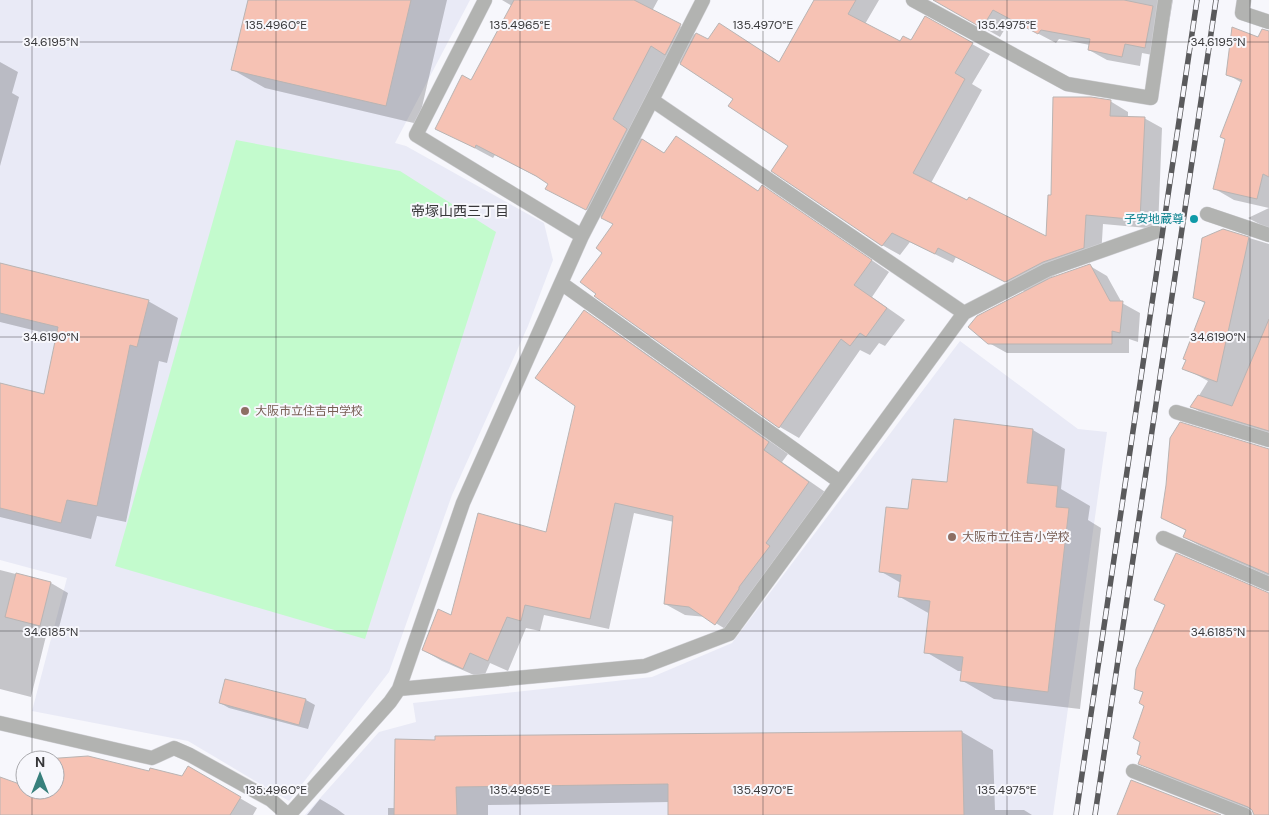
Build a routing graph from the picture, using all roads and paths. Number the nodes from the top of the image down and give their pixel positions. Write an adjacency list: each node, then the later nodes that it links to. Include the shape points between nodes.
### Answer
1 (485, 0): 11 (street, via 416,135)
2 (704, 0): 7 (street)
3 (913, 0): 4 (street, via 1067,84 1151,98)
4 (1166, 0)
5 (1243, 7): 6 (street)
6 (1269, 22)
7 (652, 100): 11 (street); 13 (street)
8 (1207, 214): 10 (street)
9 (1155, 232): 13 (street, via 1047,270)
10 (1269, 235)
11 (582, 236): 12 (street)
12 (562, 283): 16 (street); 19 (street, via 463,503)
13 (964, 313): 16 (street)
14 (1176, 412): 15 (street)
15 (1269, 440)
16 (840, 482): 19 (street, via 729,634 645,666)
17 (1163, 538): 18 (street)
18 (1269, 584)
19 (399, 689): 22 (street)
20 (0, 724): 22 (street, via 152,758 174,748 271,800)
21 (1132, 771): 23 (street)
22 (289, 815)
23 (1245, 815)

